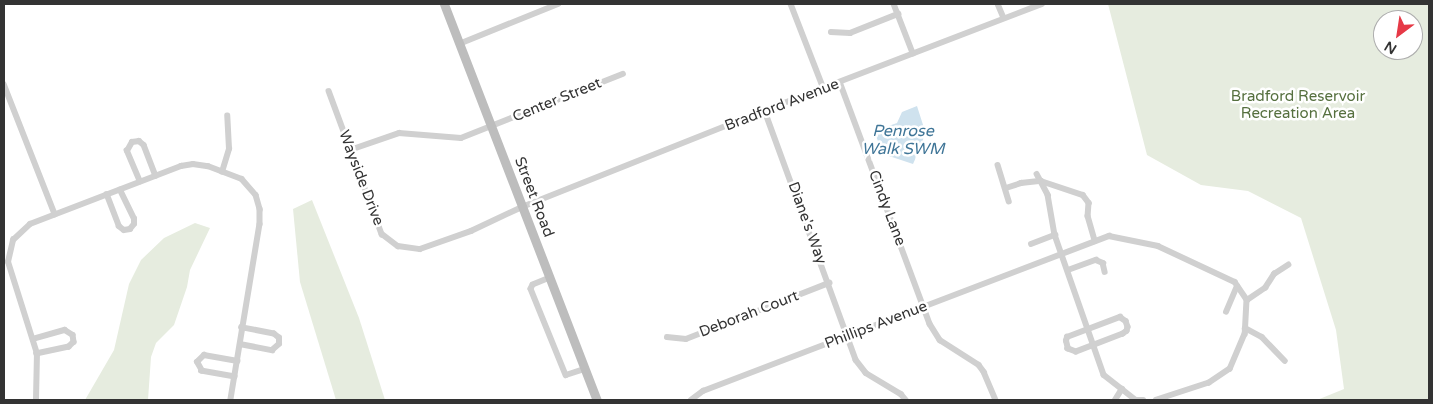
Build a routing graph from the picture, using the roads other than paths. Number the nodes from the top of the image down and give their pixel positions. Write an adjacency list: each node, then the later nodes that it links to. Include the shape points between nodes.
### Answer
1 (444, 4): 10 (main road, Street Road)
2 (558, 4): 10 (street)
3 (791, 4): 15 (street)
4 (894, 4): 7 (street)
5 (998, 4): 8 (street)
6 (1042, 4): 8 (street, Bradford Avenue)
7 (898, 14): 9 (street, via 850,33); 11 (street)
8 (1004, 18): 11 (street, Bradford Avenue)
9 (832, 32)
10 (460, 44): 19 (main road, Street Road)
11 (913, 53): 13 (street, Bradford Avenue)
12 (623, 74): 19 (street, Center Street)
13 (840, 82): 15 (street, Bradford Avenue); 43 (street, Cindy Lane)
14 (4, 84): 31 (street)
15 (824, 89): 17 (street, Bradford Avenue)
16 (329, 91): 20 (street, Wayside Drive)
17 (765, 111): 30 (street, Bradford Avenue); 40 (street, Diane's Way)
18 (227, 116): 22 (street, via 229,149)
19 (491, 126): 20 (street, Center Street, via 456,139 392,134); 30 (main road, Street Road)
20 (350, 150): 30 (street, Wayside Drive, via 382,234 405,248 427,247)
21 (998, 165): 26 (street)
22 (222, 172): 23 (street, via 193,164); 45 (street, via 247,183 256,195 260,209)
23 (156, 176): 25 (street); 25 (street, via 144,145 132,142 127,151)
24 (1039, 177): 26 (street); 32 (street, via 1048,195); 33 (street, via 1086,198)
25 (140, 182): 27 (street)
26 (1006, 188): 29 (street)
27 (120, 190): 28 (street); 28 (street, via 134,221 130,229 124,230 119,226)
28 (107, 194): 31 (street)
29 (1009, 202)
30 (522, 207): 39 (main road, Street Road)
31 (55, 214): 50 (street, via 22,229 8,253 10,271)
32 (1055, 236): 34 (street); 35 (street)
33 (1095, 241): 35 (street, Phillips Avenue); 41 (street, Phillips Avenue, via 1108,236 1158,246 1235,282)
34 (1031, 244)
35 (1062, 254): 37 (street); 43 (street, Phillips Avenue)
36 (1288, 265): 42 (street, via 1274,274 1265,288)
37 (1068, 270): 38 (street, via 1100,260); 46 (street)
38 (1105, 272)
39 (550, 278): 56 (main road, Street Road); 56 (street, via 532,288 566,374)
40 (829, 283): 48 (street, Diane's Way); 49 (street, Deborah Court, via 686,339)
41 (1237, 286): 42 (street, Phillips Avenue); 44 (street)
42 (1246, 300): 47 (street)
43 (924, 306): 48 (street, Phillips Avenue); 64 (street, Cindy Lane, via 940,340 979,364)
44 (1226, 312)
45 (242, 328): 51 (street); 51 (street, via 274,334 280,344 272,350)
46 (1088, 328): 52 (street); 52 (street, via 1067,337 1066,345 1076,352); 52 (street, via 1120,317 1126,321 1127,331)
47 (1245, 328): 55 (street, via 1262,338); 68 (street, via 1230,369 1209,383)
48 (848, 335): 62 (street, Phillips Avenue, via 703,391); 63 (street, Diane's Way, via 861,368)
49 (667, 337)
50 (33, 339): 53 (street); 53 (street, via 65,330 73,335 74,342 69,347)
51 (240, 344): 54 (street)
52 (1094, 345): 58 (street, via 1104,375)
53 (37, 354): 59 (street)
54 (237, 361): 57 (street); 57 (street, via 204,355 197,362 202,371)
55 (1285, 361)
56 (585, 369): 61 (main road, Street Road)
57 (234, 377): 60 (street)
58 (1122, 389): 65 (street); 66 (street)
59 (36, 400)
60 (231, 400)
61 (597, 400)
62 (691, 400)
63 (906, 400)
64 (996, 400)
65 (1115, 400)
66 (1136, 400): 67 (street)
67 (1143, 400)
68 (1158, 400)

